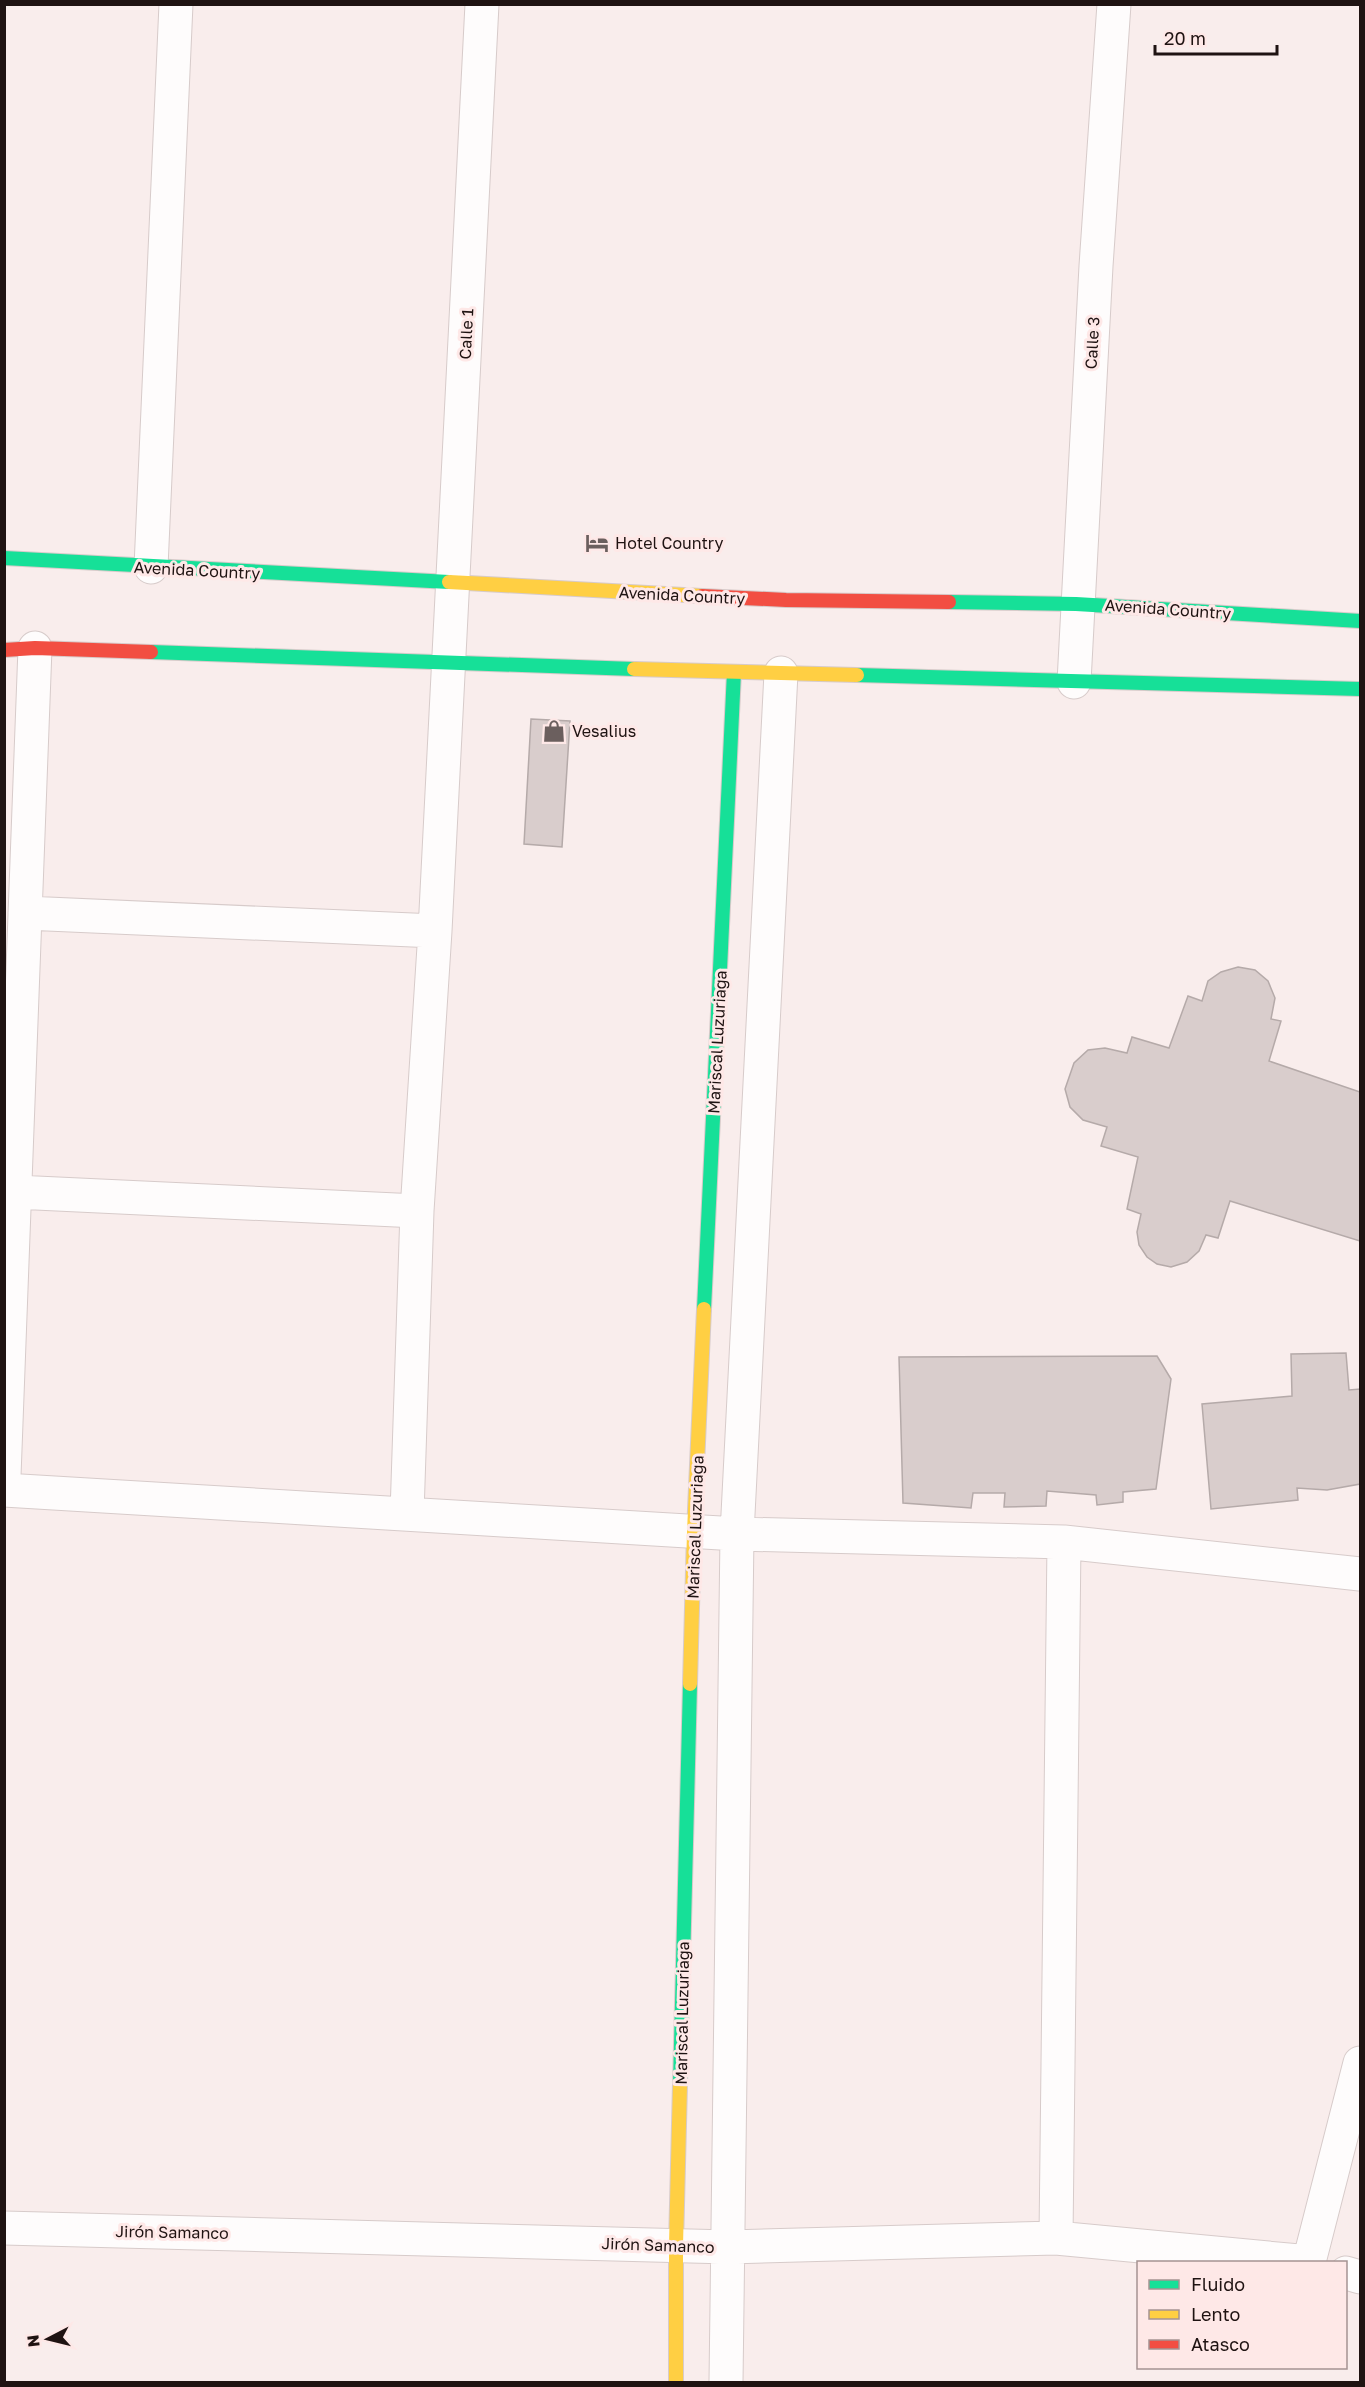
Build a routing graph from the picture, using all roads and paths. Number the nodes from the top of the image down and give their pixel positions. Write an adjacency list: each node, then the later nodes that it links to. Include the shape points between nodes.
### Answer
1 (176, 4): 5 (street)
2 (482, 4): 6 (street, Calle 1)
3 (1114, 4): 7 (street, Calle 3)
4 (4, 558): 5 (main road, Avenida Country)
5 (151, 567): 6 (main road, Avenida Country)
6 (451, 583): 7 (main road, Avenida Country, via 786,600); 10 (street, Calle 1)
7 (1076, 604): 8 (main road, Avenida Country); 13 (street, Calle 3)
8 (1360, 621)
9 (20, 649): 10 (main road); 15 (street)
10 (449, 664): 11 (main road); 16 (street, Calle 1)
11 (734, 672): 12 (main road); 22 (main road, Mariscal Luzuriaga)
12 (782, 673): 13 (main road); 23 (street)
13 (1074, 681): 14 (main road)
14 (1360, 689)
15 (25, 913): 16 (street); 17 (street)
16 (435, 931): 18 (street, Calle 1)
17 (15, 1192): 18 (street); 19 (street)
18 (417, 1211): 21 (street, Calle 1)
19 (4, 1476)
20 (4, 1490): 21 (street)
21 (407, 1514): 22 (street)
22 (694, 1532): 23 (street); 29 (main road, Mariscal Luzuriaga)
23 (737, 1534): 24 (street); 30 (street)
24 (1064, 1542): 25 (street); 28 (street)
25 (1360, 1574)
26 (1360, 2063): 32 (street)
27 (4, 2228): 29 (street, Jirón Samanco)
28 (1056, 2238): 30 (street, Jirón Samanco); 31 (street, Jirón Samanco)
29 (676, 2246): 30 (street, Jirón Samanco); 33 (main road, Mariscal Luzuriaga)
30 (729, 2247): 34 (street)
31 (1299, 2261)
32 (1310, 2261)
33 (676, 2382)
34 (726, 2382)

